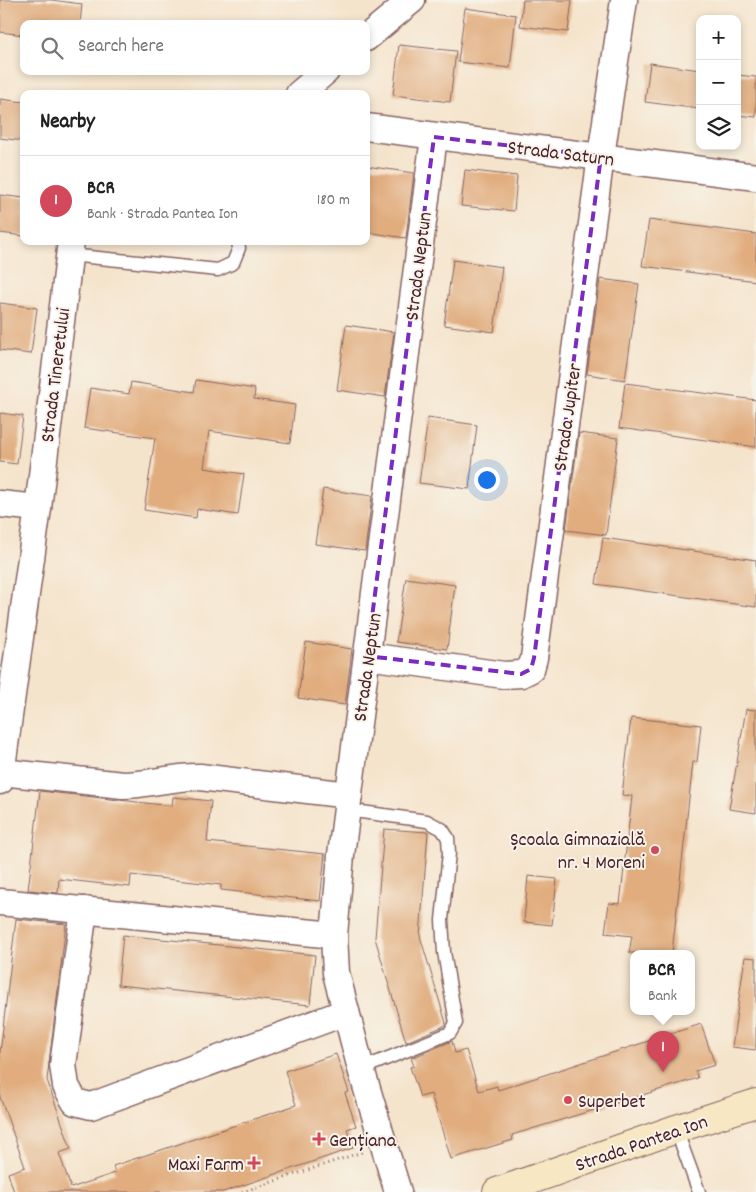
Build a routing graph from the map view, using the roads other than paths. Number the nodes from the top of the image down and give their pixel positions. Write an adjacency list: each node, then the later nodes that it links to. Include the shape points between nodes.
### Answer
1 (412, 0): 3 (street)
2 (624, 0): 8 (street, Strada Jupiter)
3 (370, 35)
4 (321, 75): 5 (street)
5 (304, 90)
6 (370, 128): 7 (street, Strada Saturn)
7 (434, 136): 8 (street, Strada Saturn); 14 (street, Strada Neptun)
8 (601, 156): 9 (street, Strada Saturn); 14 (street, Strada Jupiter, via 531,669 521,674 504,675)
9 (756, 177)
10 (239, 245): 11 (lane, via 233,264 218,270)
11 (70, 248): 13 (street, Strada Tineretului)
12 (0, 504): 13 (street)
13 (38, 508): 15 (street, Strada Tineretului)
14 (367, 656): 17 (street, Strada Neptun)
15 (6, 690): 16 (street, Strada Tineretului)
16 (0, 776): 17 (street, via 123,785 184,776 200,777)
17 (348, 802): 20 (street, Strada Neptun); 22 (lane, via 426,821 442,829 448,838 449,853 442,920 456,1022 450,1033)
18 (0, 902): 19 (street)
19 (84, 910): 20 (street); 21 (street, via 63,1066 66,1086 75,1102 91,1106)
20 (334, 935): 21 (street, Strada Neptun, via 336,973)
21 (346, 1012): 22 (street, Strada Neptun)
22 (361, 1069): 25 (street, Strada Neptun)
23 (756, 1103): 24 (main road, Strada Pantea Ion)
24 (676, 1129): 26 (main road, Strada Pantea Ion); 27 (lane)
25 (398, 1192)
26 (497, 1192)
27 (698, 1192)

